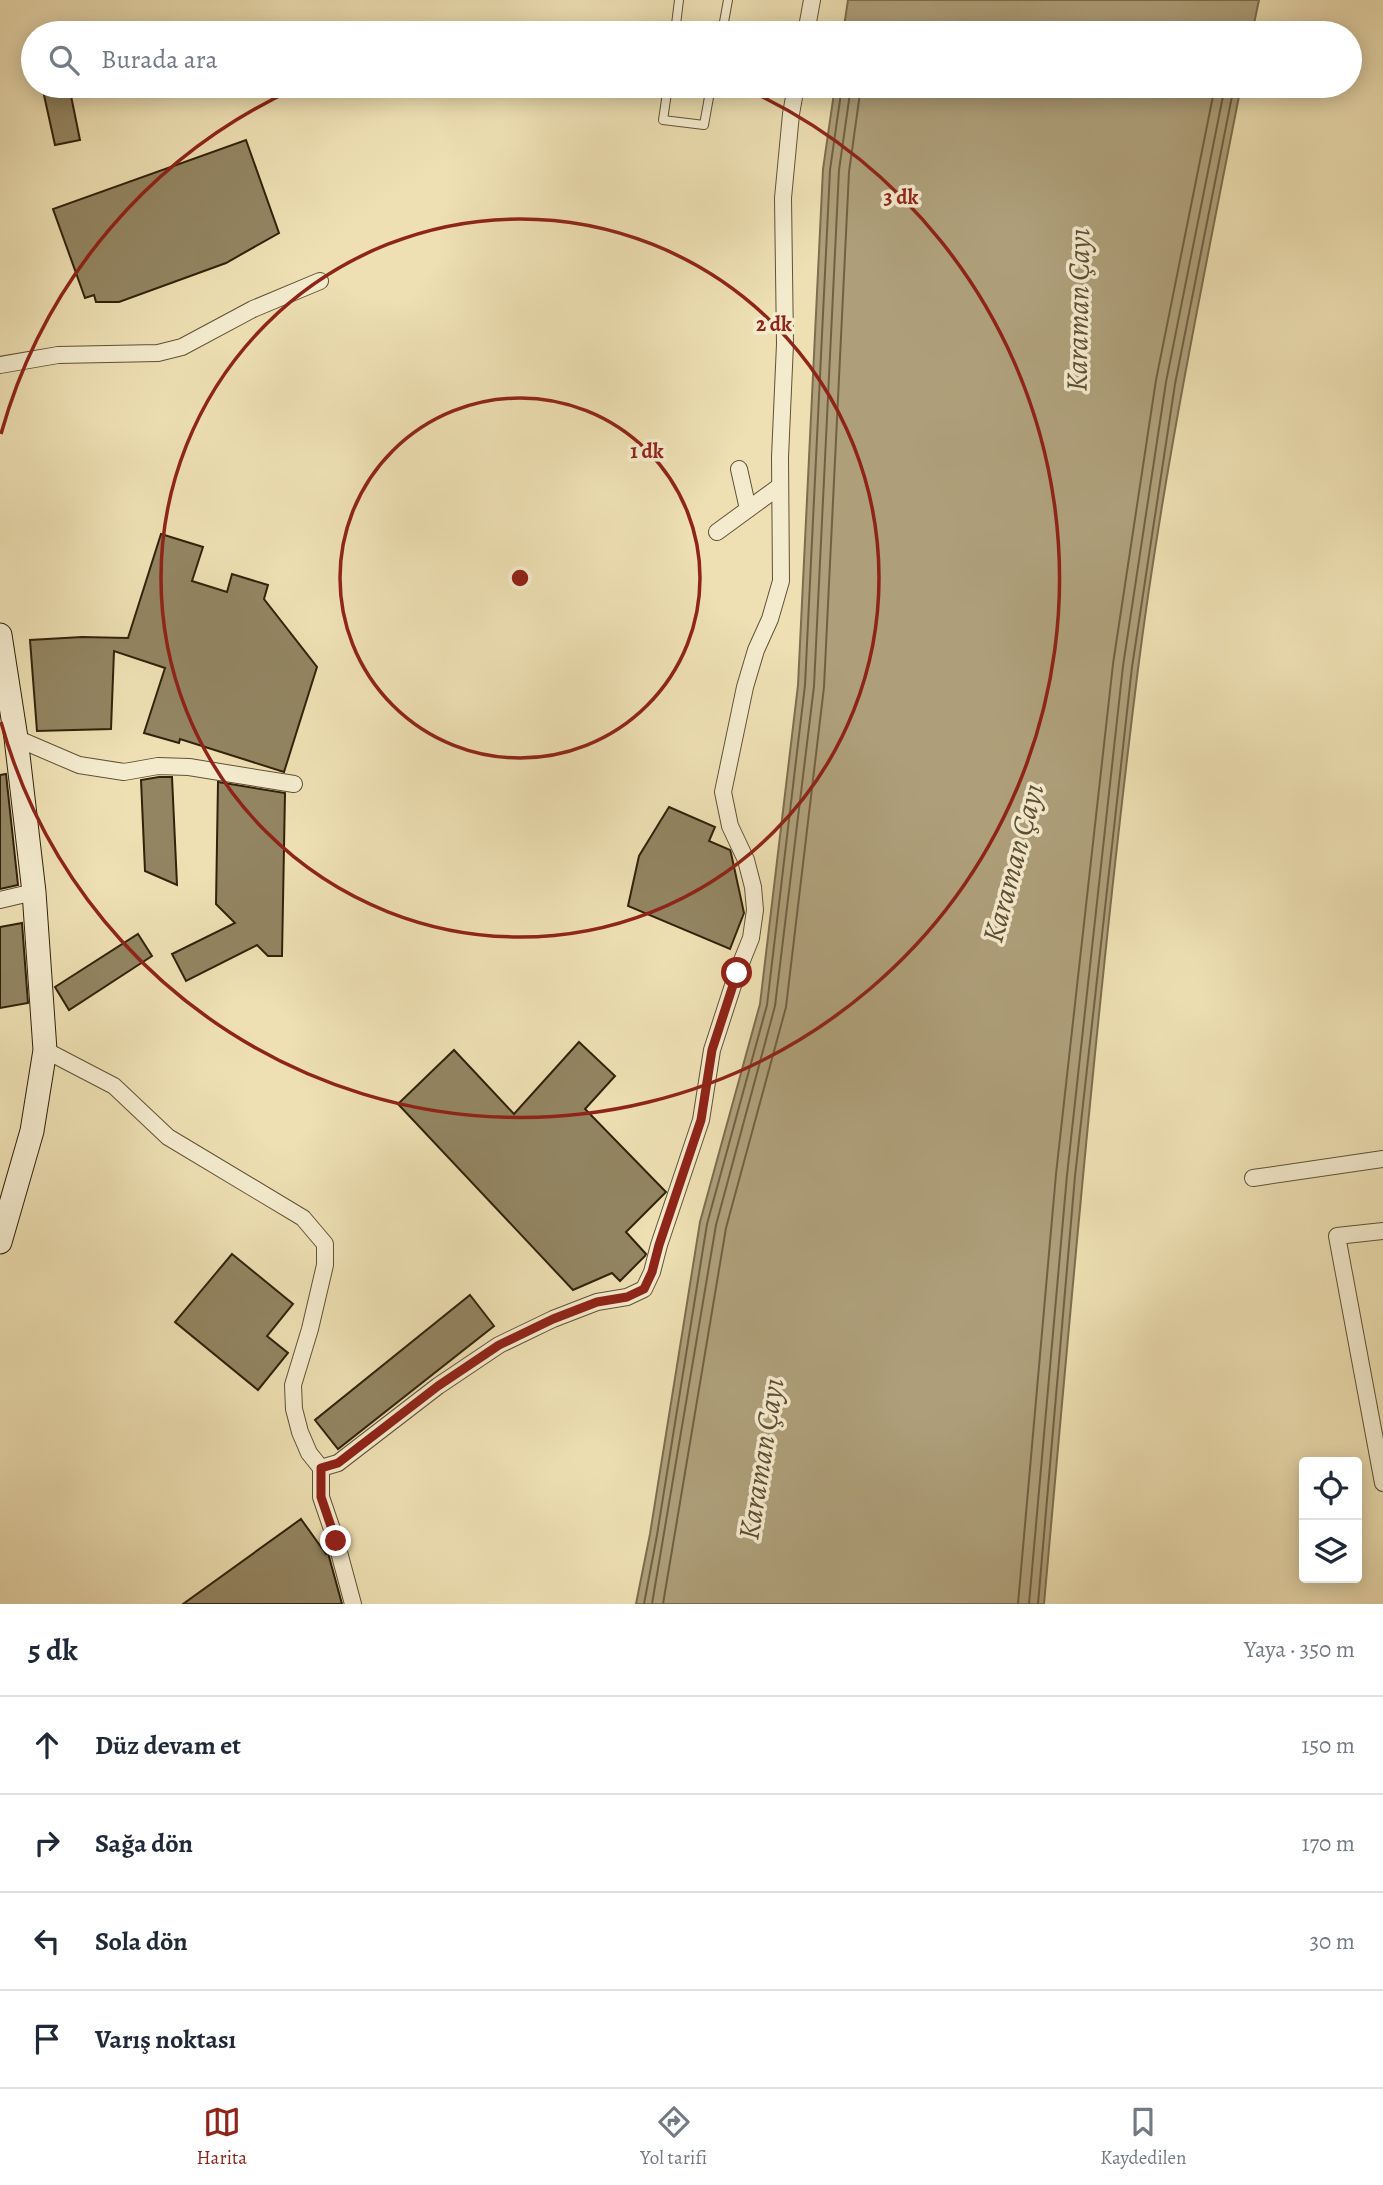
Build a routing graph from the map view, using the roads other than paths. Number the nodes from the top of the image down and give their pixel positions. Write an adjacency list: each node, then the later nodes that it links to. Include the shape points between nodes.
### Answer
1 (679, 0): 4 (lane)
2 (728, 0): 5 (lane)
3 (812, 0): 6 (street)
4 (676, 21)
5 (724, 21)
6 (808, 21)
7 (666, 98): 8 (lane, via 663,120 704,125)
8 (709, 98)
9 (794, 98): 13 (street, via 783,198 785,344)
10 (320, 281): 11 (street, via 253,309 182,348 158,353 58,355)
11 (0, 365)
12 (739, 470): 14 (street)
13 (780, 486): 14 (street); 26 (street, via 781,581 745,687 723,792 730,826 753,887 752,929 712,1050 701,1120 652,1272 644,1289 636,1293 597,1302 499,1345 338,1463)
14 (748, 509): 15 (street)
15 (717, 532)
16 (0, 635): 17 (street)
17 (16, 738): 18 (street, via 79,765 124,772 189,767); 19 (street)
18 (294, 784)
19 (34, 892): 20 (street); 21 (street)
20 (0, 900)
21 (45, 1050): 25 (street, via 32,1131); 26 (street, via 114,1086 168,1137 303,1218 325,1244 325,1265 293,1385 300,1433)
22 (1383, 1158): 23 (street)
23 (1253, 1178)
24 (1383, 1231): 27 (street, via 1336,1236)
25 (0, 1242)
26 (321, 1468): 28 (street, via 321,1497)
27 (1383, 1483)
28 (353, 1604)

